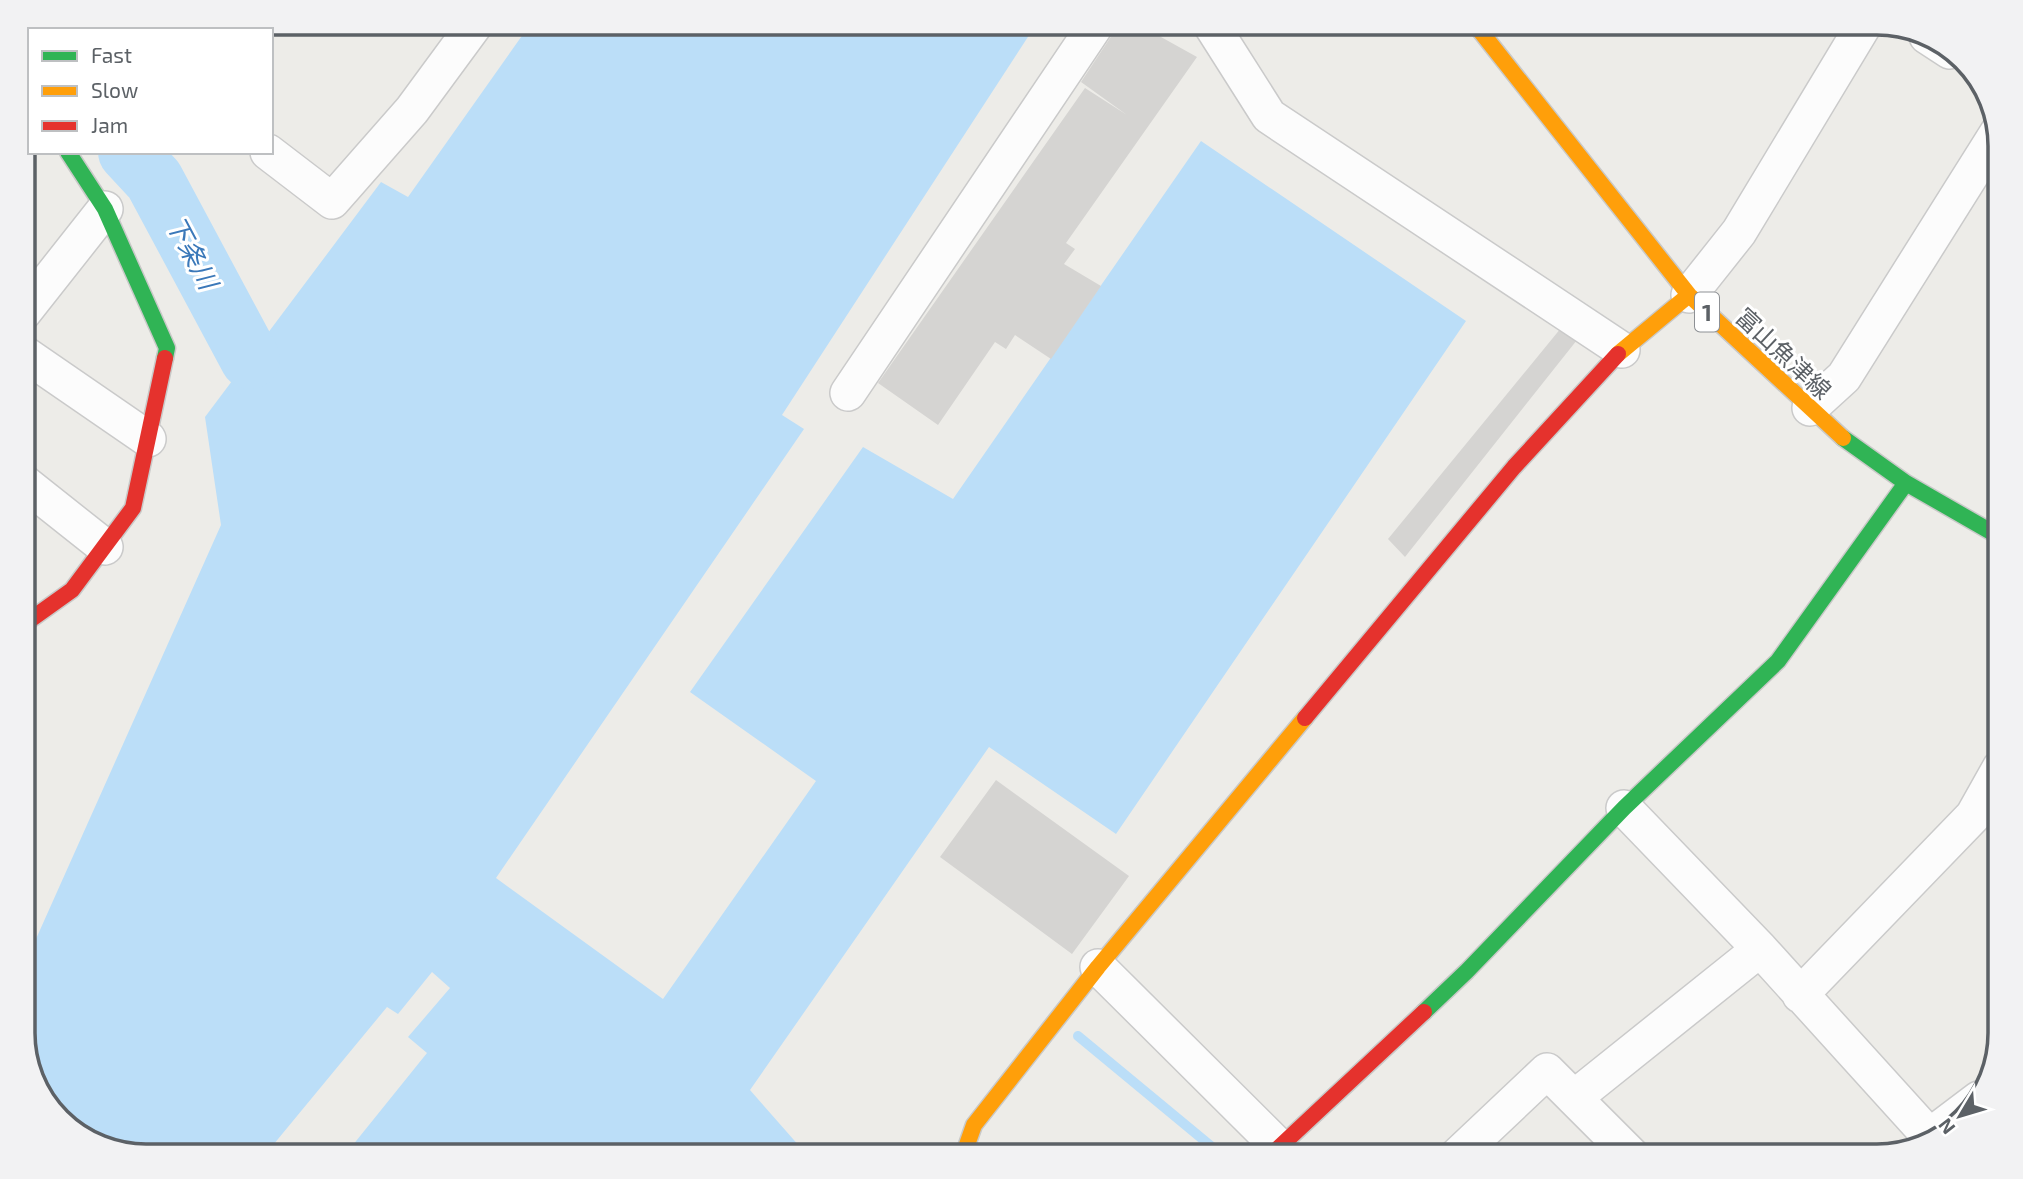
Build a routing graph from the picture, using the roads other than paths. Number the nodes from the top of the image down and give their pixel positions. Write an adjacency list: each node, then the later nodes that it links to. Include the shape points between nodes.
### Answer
1 (468, 35): 8 (street, via 412,110 332,201)
2 (1089, 35): 14 (street)
3 (1218, 35): 12 (street, via 1269,116)
4 (1483, 35): 10 (street, 富山魚津線 / 1)
5 (1858, 35): 10 (street, via 1739,233)
6 (1988, 148): 15 (street, via 1844,377)
7 (69, 154): 9 (street)
8 (271, 154)
9 (105, 209): 11 (street); 16 (street, via 167,348)
10 (1689, 295): 12 (street); 15 (street, 富山魚津線 / 1)
11 (35, 298)
12 (1622, 349): 25 (street, via 1514,467)
13 (35, 361): 16 (street)
14 (848, 393)
15 (1810, 408): 17 (street, 富山魚津線 / 1, via 1837,434)
16 (148, 439): 20 (street, via 133,508)
17 (1906, 483): 19 (street, 富山魚津線 / 1); 23 (street, via 1778,661)
18 (35, 492): 20 (street)
19 (1988, 530)
20 (105, 547): 21 (street, via 72,590)
21 (35, 616)
22 (1988, 789): 26 (street, via 1973,816)
23 (1624, 807): 24 (street); 31 (street, via 1467,971)
24 (1760, 949): 26 (street); 27 (street)
25 (1098, 967): 29 (street, via 974,1125); 30 (street)
26 (1800, 995): 28 (street)
27 (1574, 1098): 32 (street, via 1547,1071); 33 (street)
28 (1926, 1133)
29 (967, 1144)
30 (1266, 1144)
31 (1283, 1144)
32 (1470, 1144)
33 (1620, 1144)

